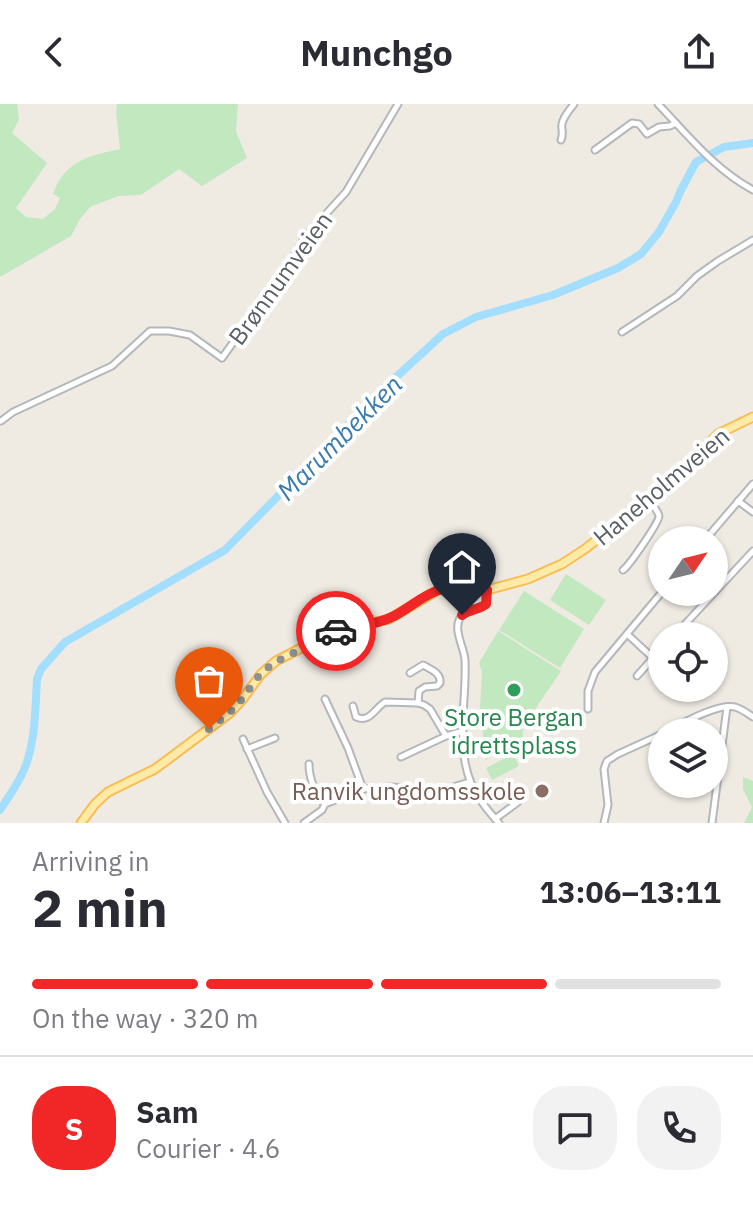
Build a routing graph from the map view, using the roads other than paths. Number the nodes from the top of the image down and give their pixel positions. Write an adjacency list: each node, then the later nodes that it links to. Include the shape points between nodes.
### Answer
1 (398, 104): 11 (street, Brønnumveien, via 346,192 305,237 222,358 190,335 150,331 112,366)
2 (574, 104): 5 (street, via 562,124)
3 (658, 104): 4 (street)
4 (676, 123): 6 (street, via 647,134 632,123); 7 (street, via 726,173)
5 (561, 140)
6 (595, 150)
7 (753, 190)
8 (753, 240): 9 (street)
9 (622, 332)
10 (753, 417): 13 (main road, Haneholmveien, via 713,438)
11 (1, 421)
12 (753, 484): 14 (street)
13 (648, 499): 18 (street, via 659,520); 19 (main road, Haneholmveien, via 562,564)
14 (738, 501): 15 (street); 16 (street)
15 (753, 512)
16 (717, 526)
17 (753, 551): 21 (street)
18 (623, 570)
19 (487, 590): 34 (street, via 486,604 466,612 458,622 465,663); 47 (main road, Haneholmveien, via 438,590 389,619 334,631 280,659 230,713 155,769 108,792)
20 (650, 606): 22 (street)
21 (687, 622)
22 (627, 634): 23 (street); 31 (street, via 595,672)
23 (648, 653)
24 (648, 664): 26 (street)
25 (410, 673): 28 (street, via 423,665 440,678 437,686 419,691)
26 (637, 676)
27 (325, 699): 43 (street)
28 (418, 703): 29 (street, via 385,702 364,719 356,717); 35 (street, via 430,709)
29 (353, 706)
30 (727, 707): 32 (street); 33 (street); 51 (street)
31 (588, 709)
32 (753, 717)
33 (697, 718)
34 (463, 731): 35 (street); 42 (street)
35 (446, 736): 40 (street)
36 (275, 738): 39 (street)
37 (243, 739): 39 (street)
38 (648, 740): 50 (street, via 607,761)
39 (247, 749): 48 (street)
40 (401, 757)
41 (309, 764): 45 (street)
42 (470, 782): 43 (street, via 436,792); 46 (street)
43 (363, 789): 45 (street)
44 (518, 802): 46 (street)
45 (325, 804): 49 (street)
46 (497, 821)
47 (81, 823)
48 (285, 823)
49 (304, 823)
50 (604, 823)
51 (712, 823)

